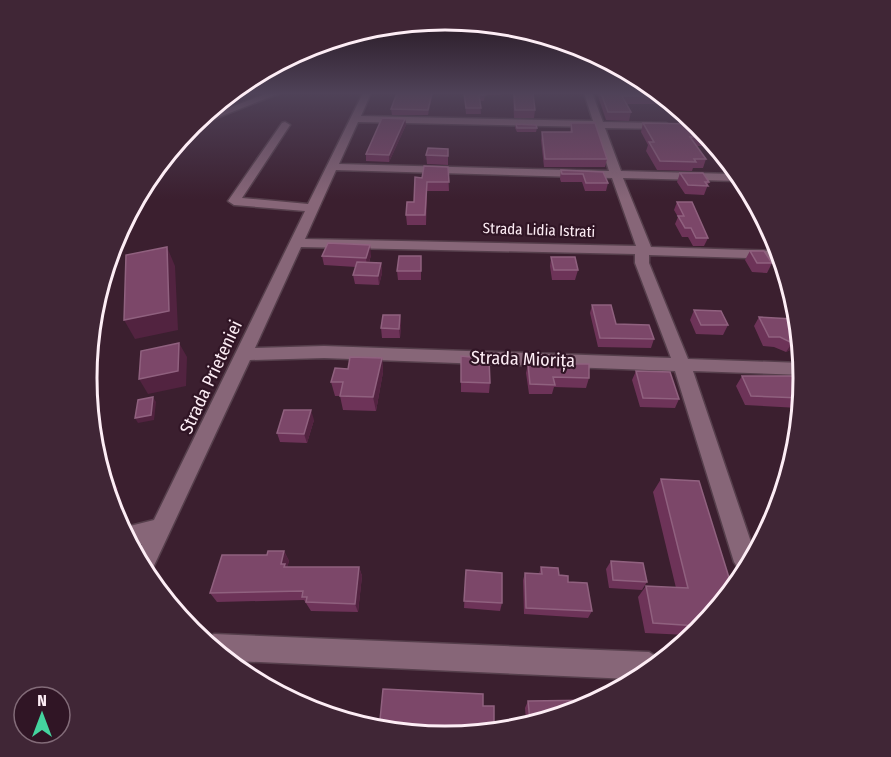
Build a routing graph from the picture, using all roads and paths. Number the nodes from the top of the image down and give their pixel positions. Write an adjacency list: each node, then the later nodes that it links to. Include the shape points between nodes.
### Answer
1 (283, 128): 7 (street, via 234,201)
2 (351, 128): 4 (street, Strada Prieteniei)
3 (599, 128): 5 (street)
4 (332, 167): 5 (street); 7 (street, Strada Prieteniei)
5 (617, 176): 6 (street); 9 (street)
6 (730, 178)
7 (314, 208): 8 (street, Strada Prieteniei)
8 (297, 243): 9 (street, Strada Lidia Istrati); 11 (street, Strada Prieteniei)
9 (644, 250): 10 (street, Strada Lidia Istrati); 12 (street, via 642,263)
10 (771, 255)
11 (243, 354): 12 (street, Strada Miorița, via 324,352); 14 (street, Strada Prieteniei)
12 (682, 365): 13 (street, Strada Miorița); 16 (street)
13 (794, 369)
14 (162, 528): 15 (street); 17 (street, Strada Prieteniei)
15 (134, 535)
16 (744, 557)
17 (147, 558)
18 (224, 647): 19 (street)
19 (642, 666)

